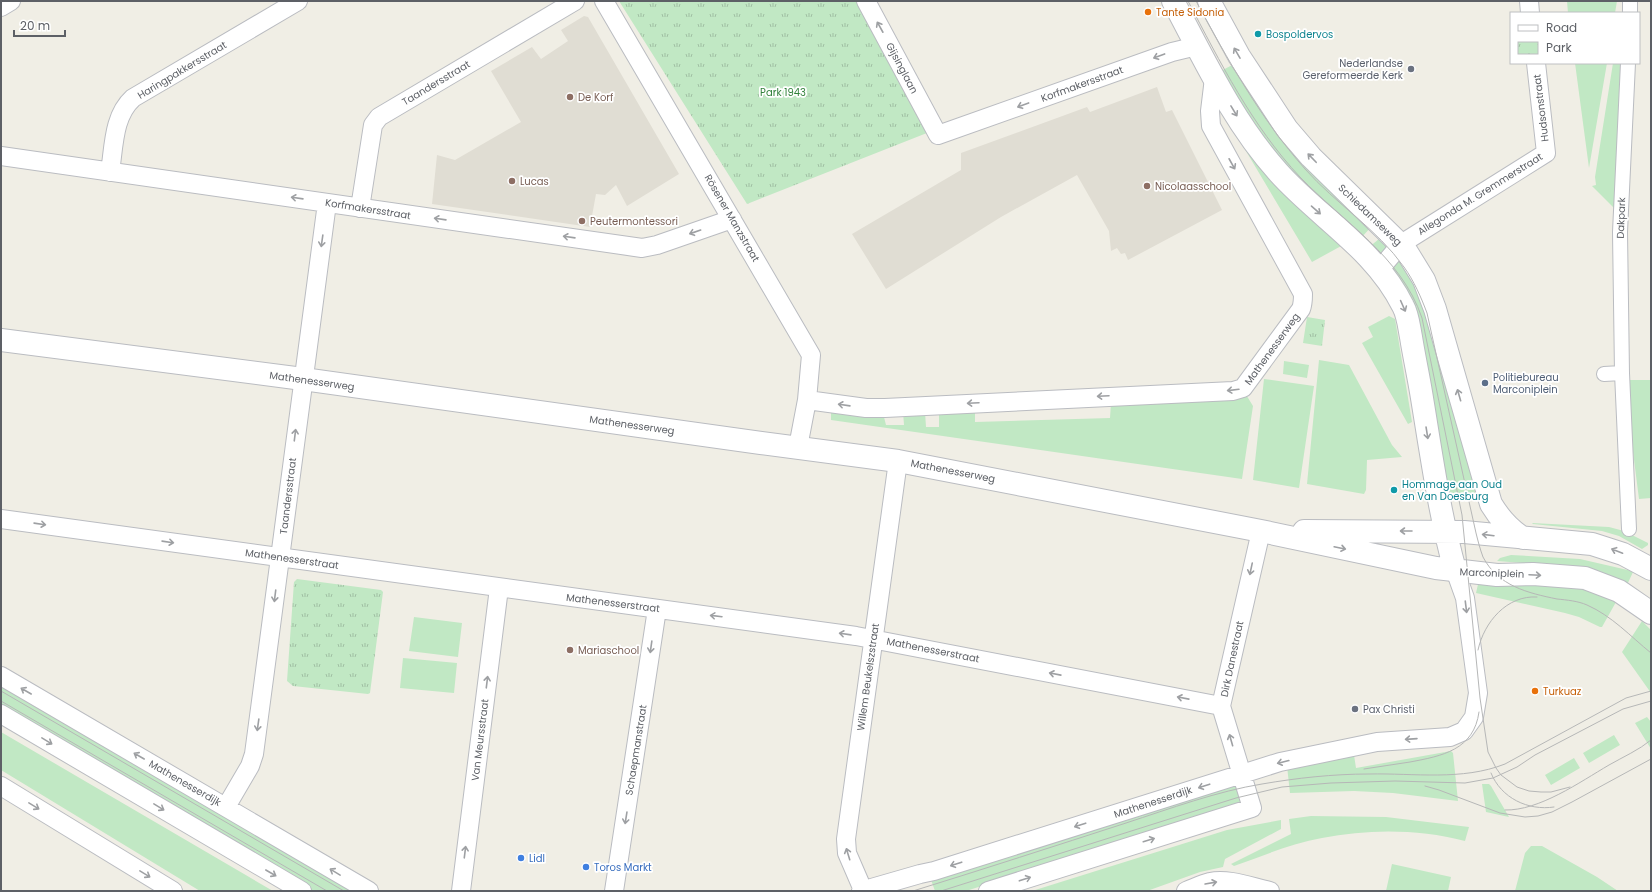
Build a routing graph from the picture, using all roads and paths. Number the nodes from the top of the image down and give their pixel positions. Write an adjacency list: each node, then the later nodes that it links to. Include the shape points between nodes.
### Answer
1 (11, 1): 10 (street)
2 (298, 1): 21 (street, Haringpakkersstraat, via 133,98 118,118)
3 (575, 1): 23 (street, Taandersstraat, via 379,117 373,125)
4 (604, 1): 24 (street, Rösener Manzstraat)
5 (866, 1): 18 (street, Gijsinglaan, one-way to 5)
6 (1173, 1): 14 (street)
7 (1209, 1): 13 (street, Schiedamseweg)
8 (1529, 1): 11 (street)
9 (1630, 1): 12 (street)
10 (1, 7)
11 (1530, 12)
12 (1630, 12)
13 (1226, 33): 14 (street, Korfmakersstraat); 25 (street, Schiedamseweg, one-way to 13, via 1316,162 1287,129)
14 (1196, 46): 17 (street); 18 (street, Korfmakersstraat, one-way to 18, via 1172,52)
15 (1536, 64): 19 (street, Hudsonstraat)
16 (1628, 64): 28 (street, Dakpark, via 1620,232)
17 (1214, 78): 26 (street, one-way to 26, via 1273,167 1297,193); 31 (street, Mathenesserweg, one-way to 31, via 1211,126 1296,282 1302,294 1303,304 1243,388 885,408)
18 (938, 135)
19 (1546, 153): 25 (street, Allegonda M. Gremmerstraat)
20 (1, 156): 21 (street, Korfmakersstraat)
21 (110, 172): 22 (street, Korfmakersstraat, one-way to 21)
22 (327, 203): 23 (street, Korfmakersstraat); 30 (street, Taandersstraat, one-way to 30)
23 (360, 208): 24 (street, Korfmakersstraat, one-way to 23, via 642,248)
24 (732, 219): 31 (street, Rösener Manzstraat, via 811,355)
25 (1401, 244): 26 (street, Allegonda M. Gremmerstraat); 38 (street, Schiedamseweg, one-way to 25, via 1510,530 1490,504 1429,291 1419,270)
26 (1380, 269): 37 (street, one-way to 37, via 1399,297 1406,314)
27 (1, 340): 30 (street, Mathenesserweg)
28 (1622, 373): 29 (street); 35 (street, Dakpark)
29 (1604, 374)
30 (303, 379): 32 (street, Mathenesserweg); 39 (street, Taandersstraat, one-way to 30)
31 (807, 400): 32 (street, Rösener Manzstraat)
32 (798, 447): 33 (street, Mathenesserweg)
33 (898, 460): 36 (street, Mathenesserweg); 45 (street, Willem Beukelszstraat)
34 (1, 519): 39 (street, Mathenesserstraat, one-way to 39)
35 (1629, 529)
36 (1261, 531): 37 (street, Mathenesserweg, one-way to 36); 41 (street, Mathenesserweg, one-way to 41); 47 (street, Dirk Danestraat, one-way to 47)
37 (1445, 531): 38 (street, one-way to 37); 41 (street)
38 (1523, 538): 40 (street, one-way to 38, via 1632,558 1601,546)
39 (280, 557): 42 (street, Mathenesserstraat); 52 (street, Taandersstraat, one-way to 52, via 254,754 250,766)
40 (1651, 569)
41 (1455, 570): 44 (street, Marconiplein, one-way to 44, via 1497,575 1533,574 1585,578 1618,591); 49 (street, Marconiplein, one-way to 49, via 1465,598 1478,694 1474,717 1469,725 1464,731)
42 (499, 588): 43 (street, Mathenesserstraat); 57 (street, Van Meursstraat, one-way to 42)
43 (656, 609): 45 (street, Mathenesserstraat, one-way to 43); 58 (street, Schaepmanstraat, one-way to 58)
44 (1651, 613)
45 (873, 639): 47 (street, Mathenesserstraat, one-way to 45); 59 (street, Willem Beukelszstraat, one-way to 45, via 847,853 846,838)
46 (1, 676): 52 (street, Mathenesserdijk, one-way to 46)
47 (1221, 706): 50 (street, Dirk Danestraat, one-way to 47)
48 (1, 714): 55 (street, one-way to 55)
49 (1450, 737): 50 (street, Mathenesserdijk, one-way to 50, via 1377,742 1321,753)
50 (1241, 774): 59 (street, Mathenesserdijk, one-way to 59, via 934,871); 60 (street, Dirk Danestraat, one-way to 50, via 1252,808)
51 (1, 786): 54 (street, one-way to 54)
52 (226, 807): 56 (street, Mathenesserdijk, one-way to 52)
53 (1237, 887): 61 (street, one-way to 53, via 1208,882 1221,882); 62 (street)
54 (173, 891)
55 (302, 891)
56 (369, 891)
57 (461, 891)
58 (614, 891)
59 (862, 891)
60 (988, 891)
61 (1186, 891)
62 (1270, 891)

